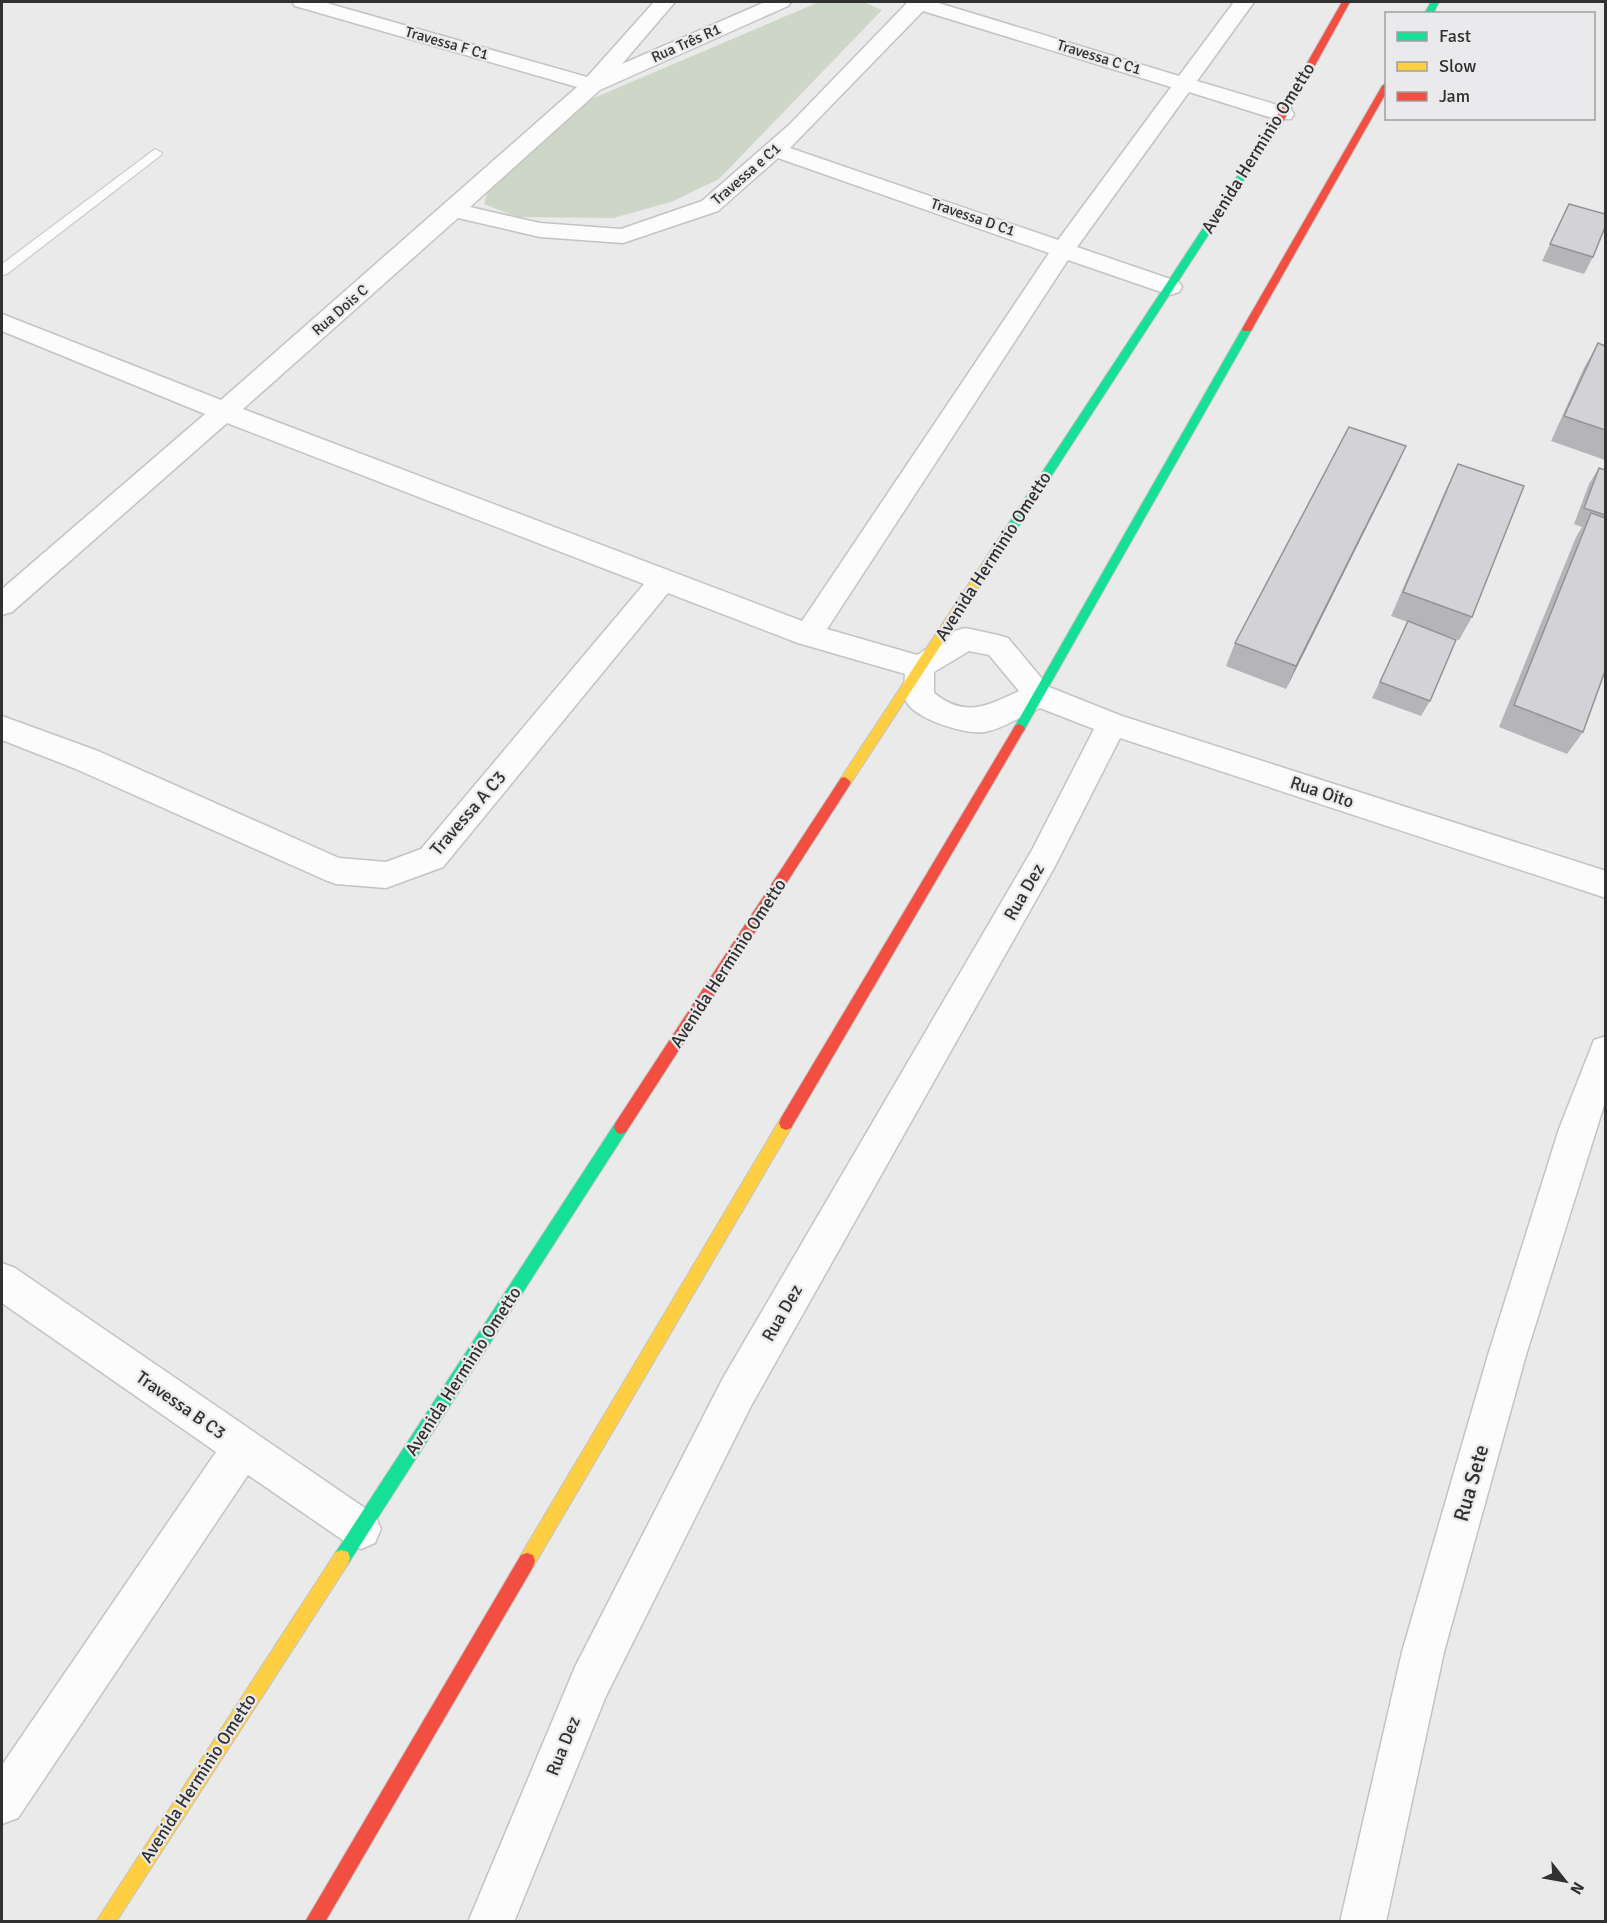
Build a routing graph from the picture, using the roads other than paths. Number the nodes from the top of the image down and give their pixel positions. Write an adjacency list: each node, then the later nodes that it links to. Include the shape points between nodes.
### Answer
1 (302, 2): 8 (street, Travessa F C1)
2 (665, 2): 8 (street, Rua Dois C)
3 (781, 2): 8 (street, Rua Três R1)
4 (917, 2): 7 (street, Travessa C C1); 11 (street, Travessa e C1)
5 (1244, 2): 7 (street)
6 (1346, 2): 10 (street, Avenida Herminio Ometto)
7 (1184, 82): 10 (street, Travessa C C1); 14 (street)
8 (591, 85): 13 (street, Rua Dois C)
9 (1385, 88): 23 (street)
10 (1283, 114): 16 (street, Avenida Herminio Ometto)
11 (775, 150): 13 (street, Travessa e C1, via 710,206 623,236 540,230); 14 (street, Travessa D C1)
12 (155, 153): 15 (lane)
13 (450, 209): 18 (street, Rua Dois C)
14 (1064, 248): 16 (street, Travessa D C1); 21 (street)
15 (2, 271)
16 (1170, 287): 22 (street, Avenida Herminio Ometto)
17 (2, 322): 18 (street)
18 (225, 411): 19 (street); 20 (street, Rua Dois C)
19 (663, 580): 21 (street); 25 (street, Travessa A C3, via 432,858 386,875 336,871 87,760)
20 (2, 605)
21 (808, 635): 22 (street)
22 (920, 667): 23 (street, via 965,639 998,646); 23 (street, via 919,698 937,711 983,720); 30 (street, Avenida Herminio Ometto)
23 (1039, 695): 24 (street, Rua Oito); 33 (street)
24 (1112, 724): 26 (street, Rua Oito); 34 (street, Rua Dez, via 1038,868 737,1392 590,1682)
25 (2, 728)
26 (1605, 885)
27 (1605, 1051): 35 (street, Rua Sete, via 1511,1343 1423,1652)
28 (2, 1281): 29 (street, Travessa B C3)
29 (243, 1448): 30 (street, Travessa B C3); 31 (street)
30 (361, 1529): 32 (street, Avenida Herminio Ometto)
31 (2, 1802)
32 (105, 1922)
33 (314, 1922)
34 (491, 1922)
35 (1363, 1922)

